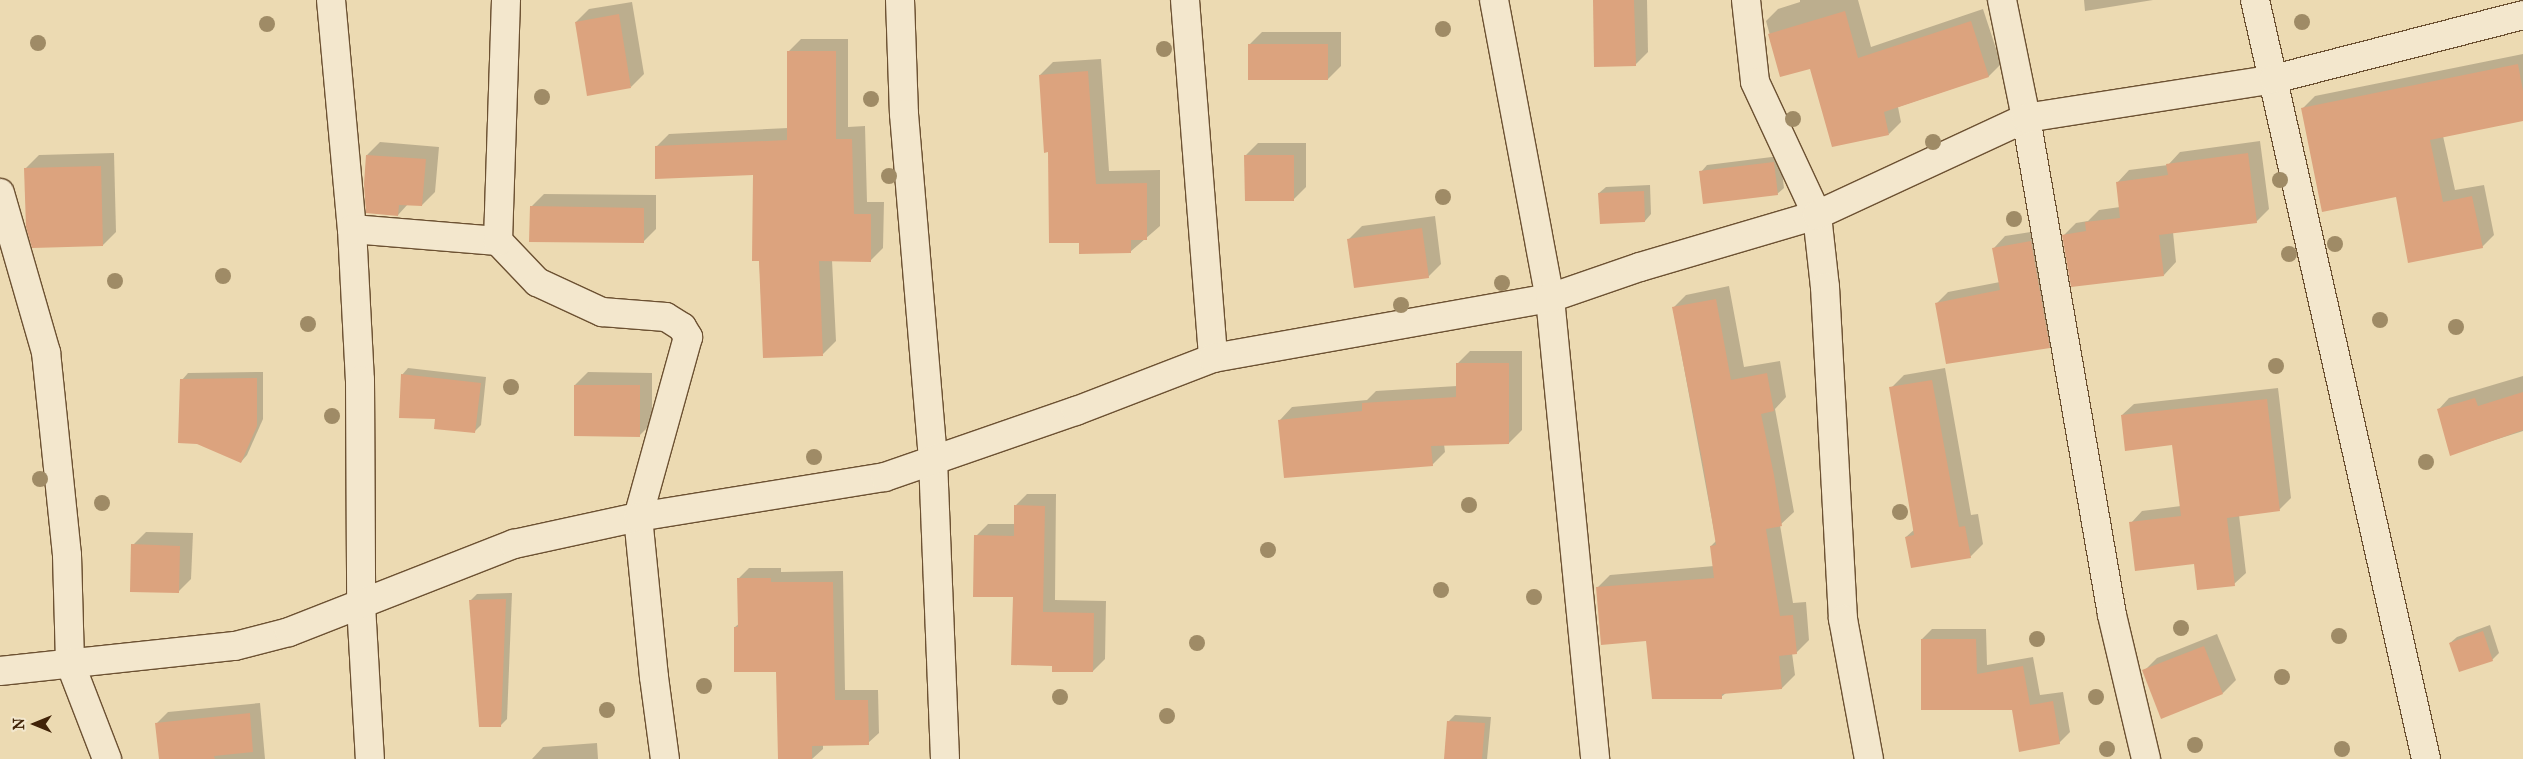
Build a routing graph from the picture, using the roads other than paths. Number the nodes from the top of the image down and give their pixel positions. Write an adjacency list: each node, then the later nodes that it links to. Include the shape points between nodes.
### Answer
1 (332, 0): 14 (street)
2 (506, 0): 15 (street)
3 (900, 0): 18 (street, via 904,114)
4 (1185, 0): 17 (street)
5 (1494, 0): 16 (street)
6 (1746, 0): 13 (street, via 1755,82)
7 (2002, 0): 11 (street)
8 (2255, 0): 10 (street)
9 (2523, 15): 10 (street)
10 (2274, 79): 11 (street); 30 (street)
11 (2026, 118): 13 (street); 29 (street, via 2112,615)
12 (0, 193): 21 (street, via 46,352 67,555)
13 (1817, 215): 16 (street, via 1640,267); 28 (street, via 1825,287 1843,619)
14 (352, 229): 15 (street); 20 (street, via 360,380)
15 (498, 241): 19 (street, via 538,282 602,312 666,317 682,327 688,337)
16 (1550, 298): 17 (street); 27 (street)
17 (1213, 358): 18 (street, via 1076,412)
18 (933, 460): 19 (street, via 884,477); 26 (street)
19 (638, 518): 20 (street, via 514,544); 25 (street)
20 (360, 605): 21 (street, via 288,632 235,646); 24 (street)
21 (70, 664): 22 (street); 23 (street)
22 (0, 671)
23 (107, 759)
24 (370, 759)
25 (665, 759)
26 (945, 759)
27 (1595, 759)
28 (1869, 759)
29 (2146, 759)
30 (2426, 759)

